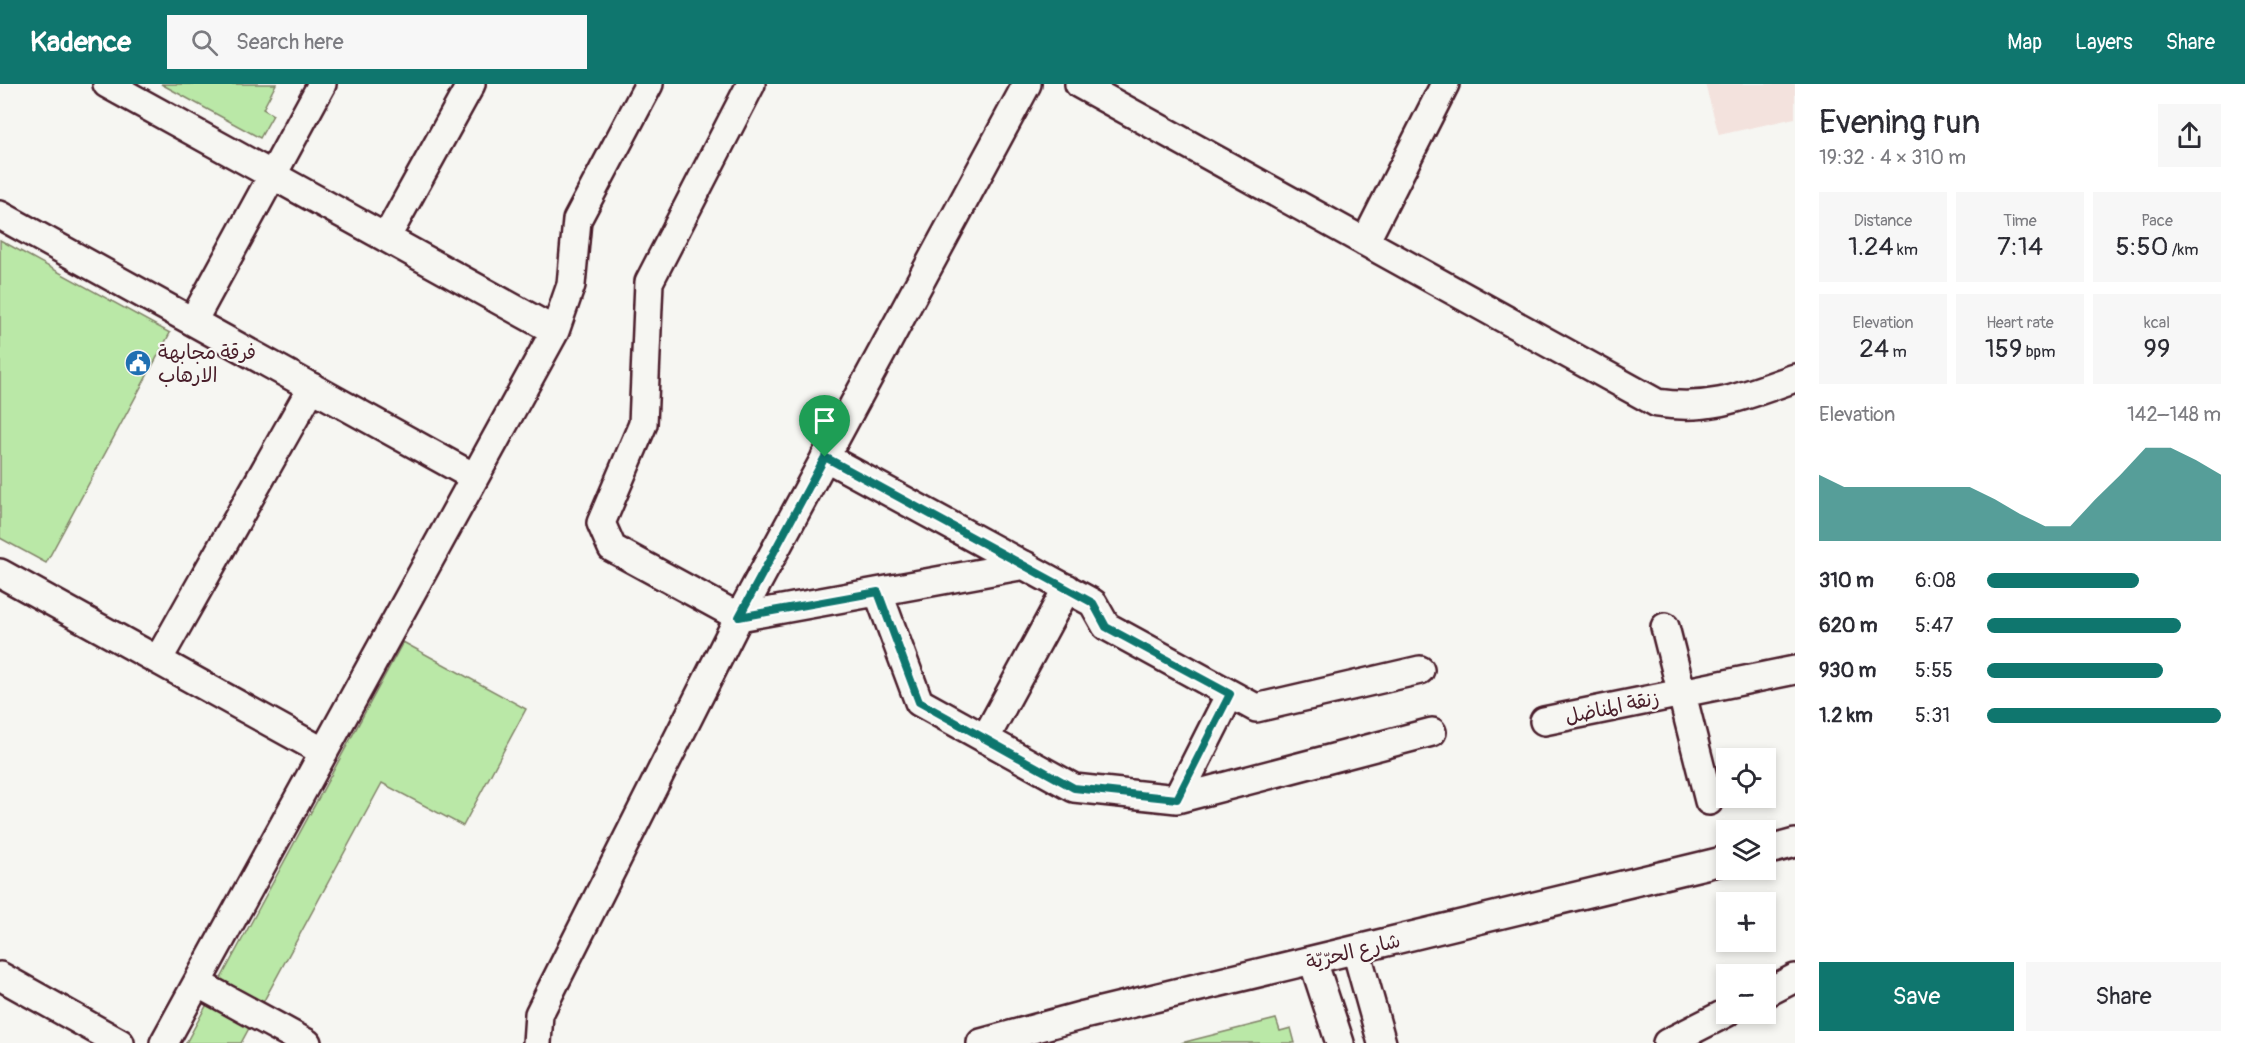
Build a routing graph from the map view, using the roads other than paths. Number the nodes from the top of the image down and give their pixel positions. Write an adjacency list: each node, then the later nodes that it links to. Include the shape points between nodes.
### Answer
1 (107, 84): 9 (street)
2 (322, 84): 9 (street)
3 (471, 84): 11 (street)
4 (650, 84): 14 (street, via 578,220 571,285)
5 (751, 84): 23 (street, via 649,282 643,424 602,523 612,548)
6 (1027, 84): 17 (street)
7 (1079, 84): 12 (street)
8 (1445, 84): 12 (street)
9 (272, 175): 11 (street); 13 (street)
10 (0, 215): 13 (street)
11 (386, 238): 14 (street)
12 (1365, 242): 15 (street, via 1657,403 1688,407 1728,401)
13 (193, 321): 16 (street)
14 (555, 331): 18 (street)
15 (1795, 378)
16 (312, 387): 18 (street); 25 (street)
17 (825, 457): 19 (street); 23 (street)
18 (474, 477): 33 (street)
19 (1025, 565): 21 (street); 22 (street)
20 (0, 573): 25 (street)
21 (1067, 588): 29 (street, via 1093,603 1106,627); 32 (street)
22 (878, 592): 23 (street); 32 (street, via 919,702)
23 (739, 617): 49 (street, via 539,1014)
24 (1665, 627): 28 (street, زنقة المناضل)
25 (158, 660): 33 (street)
26 (1420, 670): 29 (street, via 1256,708)
27 (1795, 670): 28 (street, زنقة المناضل)
28 (1680, 693): 30 (street, زنقة المناضل); 35 (street, زنقة المناضل)
29 (1230, 694): 34 (street)
30 (1544, 722)
31 (1432, 732): 34 (street)
32 (985, 739): 34 (street, via 1074,788)
33 (324, 752): 43 (street)
34 (1177, 799)
35 (1709, 801)
36 (1795, 843): 37 (street)
37 (1776, 848)
38 (1716, 862): 39 (street, شارع الحرّيّة)
39 (1356, 951): 40 (street, شارع الحرّيّة); 52 (street)
40 (1313, 961): 50 (street, شارع الحرّيّة); 51 (street)
41 (0, 976): 46 (street)
42 (1795, 978): 44 (street)
43 (197, 983): 47 (street); 48 (street)
44 (1776, 988)
45 (1716, 1018): 53 (street)
46 (120, 1043)
47 (164, 1043)
48 (308, 1043)
49 (537, 1043)
50 (981, 1043)
51 (1340, 1043)
52 (1382, 1043)
53 (1667, 1043)

